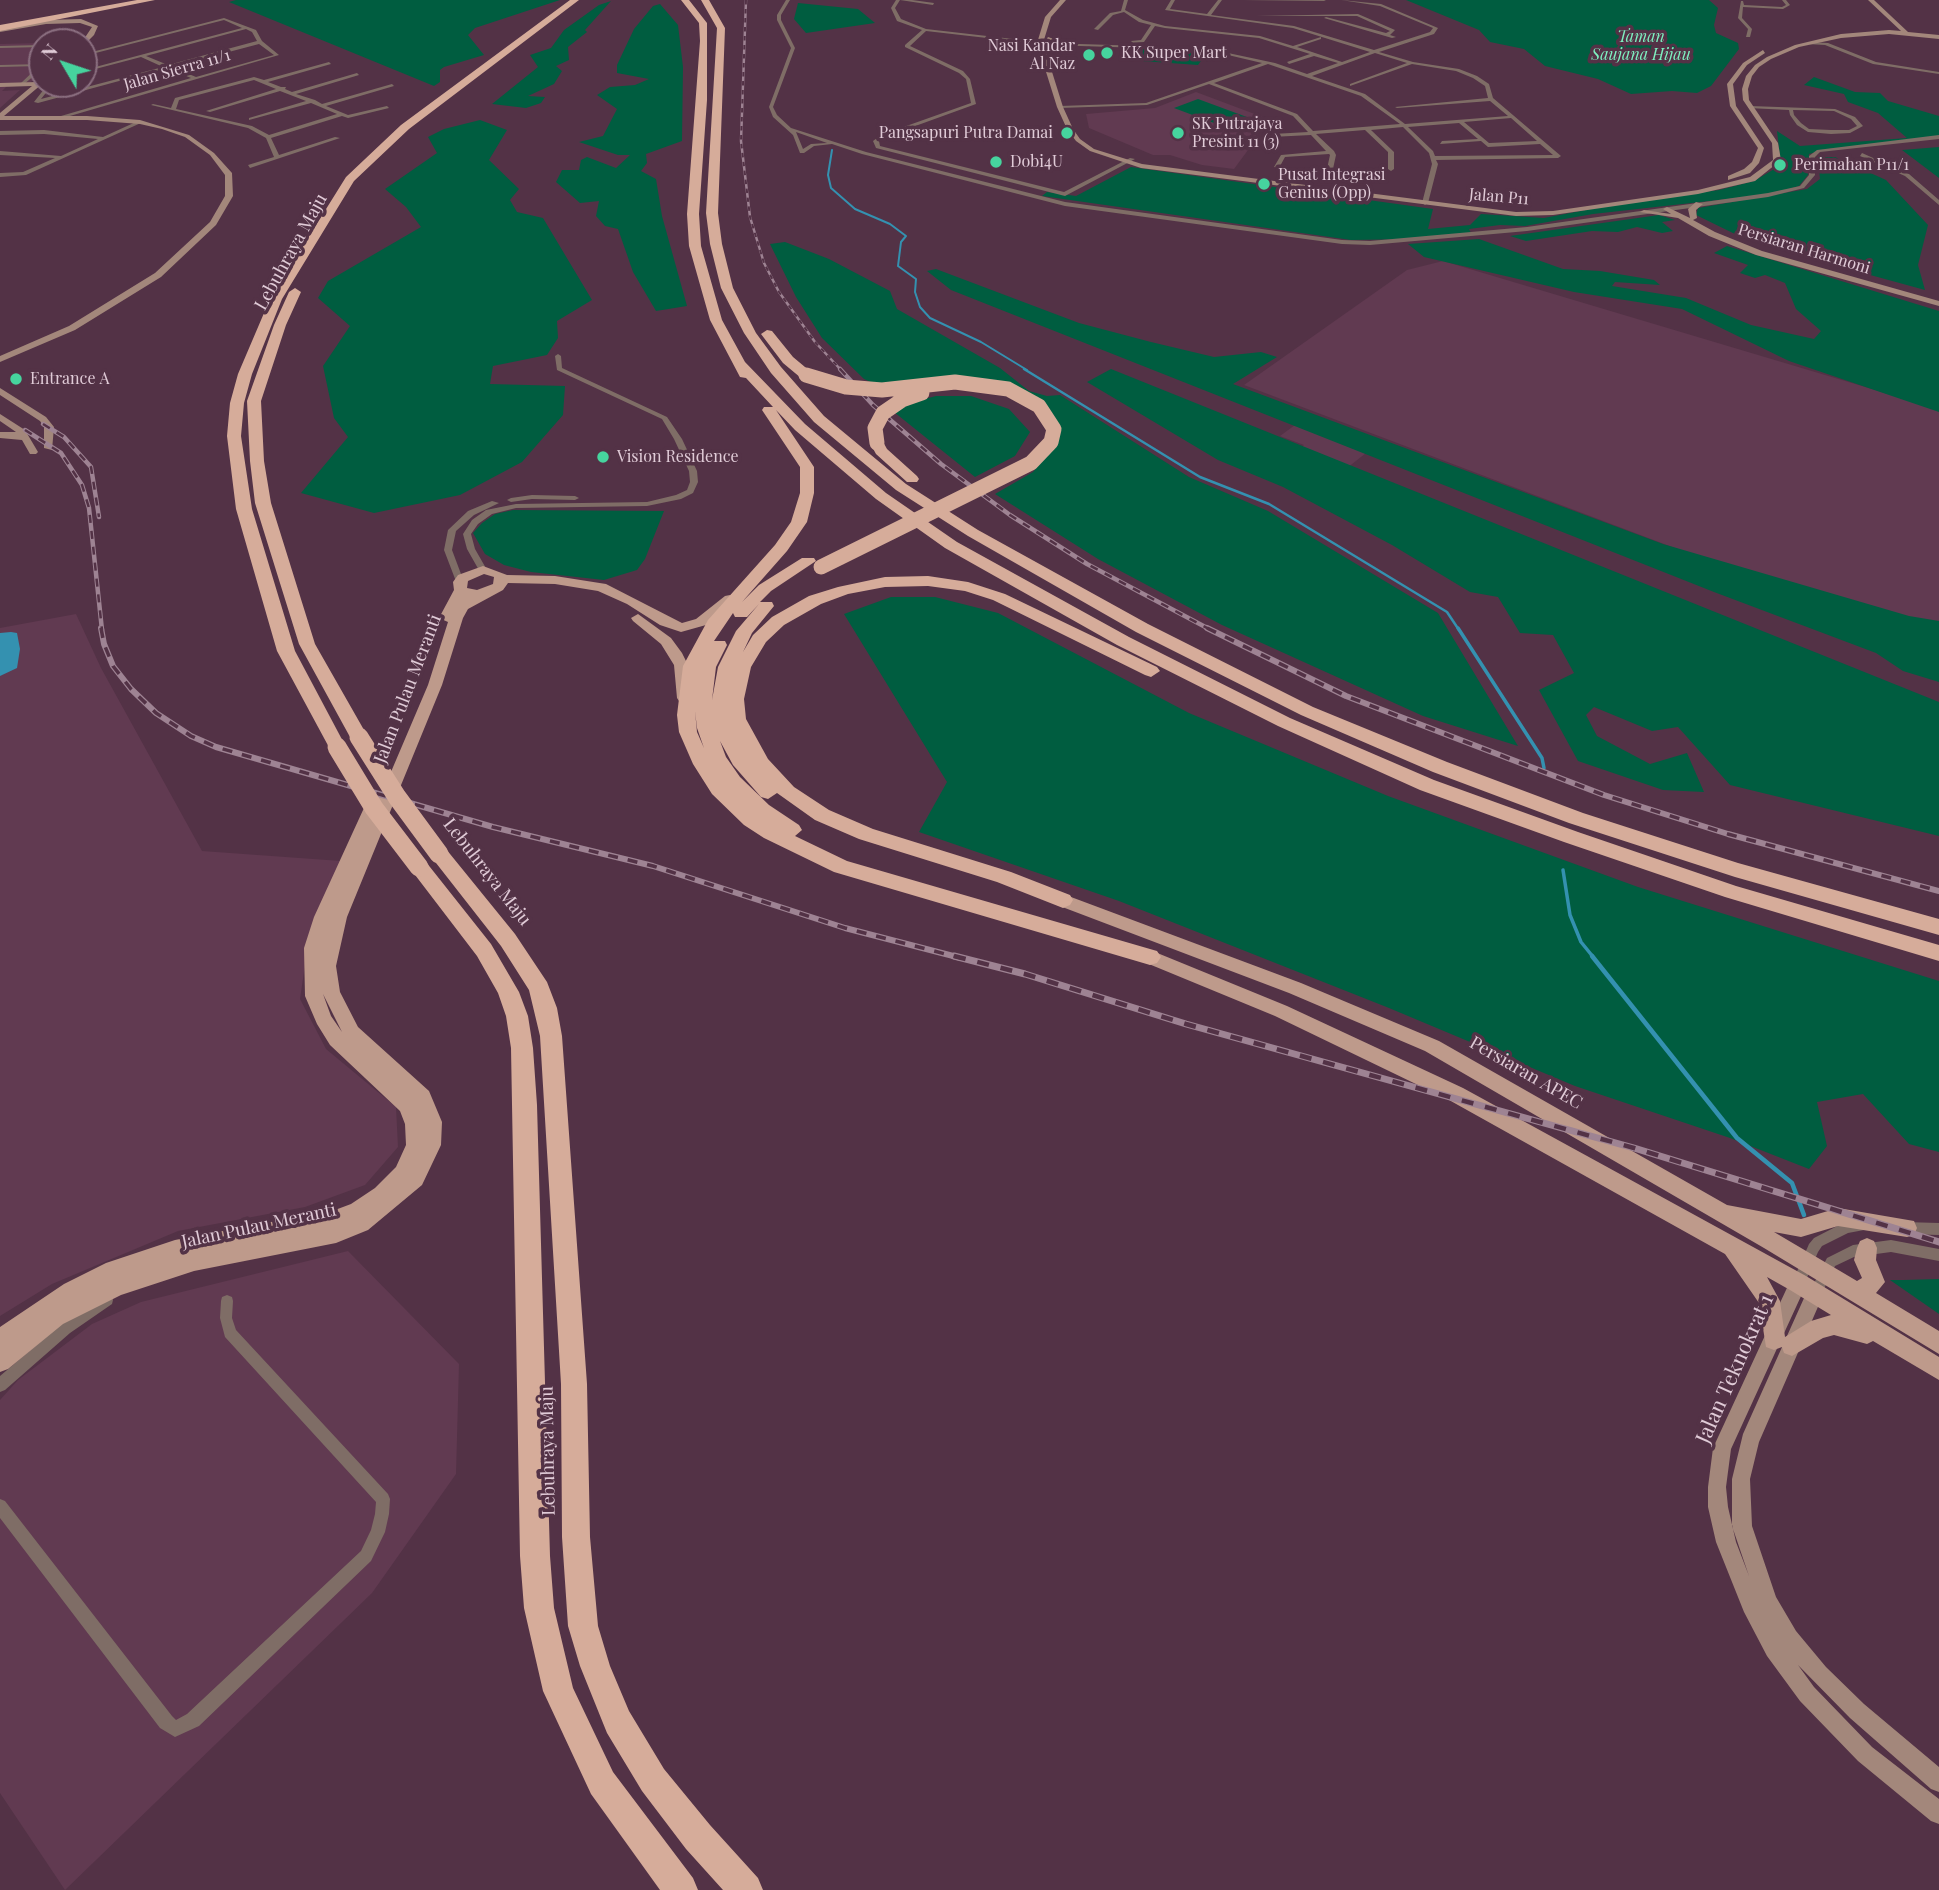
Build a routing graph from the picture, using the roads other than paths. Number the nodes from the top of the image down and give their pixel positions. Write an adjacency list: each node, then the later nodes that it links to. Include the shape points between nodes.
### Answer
1 (133, 0): 29 (highway)
2 (151, 0): 29 (highway)
3 (576, 0): 166 (highway, Lebuhraya Maju, bridge, via 405,127 350,179 276,299 237,403 234,436 244,509 286,651 374,808)
4 (587, 0): 166 (highway, Lebuhraya Maju, bridge, via 431,118 366,178 293,297 257,391 254,433 263,503 307,644)
5 (675, 0): 44 (highway)
6 (685, 0): 44 (highway, via 703,23)
7 (705, 0): 148 (highway, via 720,28 712,213)
8 (788, 0): 111 (street, via 779,20 793,48 771,107)
9 (900, 0): 22 (street); 34 (street, via 893,8 900,20)
10 (1063, 0): 50 (main road, via 1048,17)
11 (1070, 0): 50 (main road, via 1054,18)
12 (1126, 0): 24 (street)
13 (1173, 0): 25 (street, via 1167,10)
14 (1220, 0): 25 (street)
15 (1245, 0): 16 (street)
16 (1324, 0)
17 (1343, 0): 45 (street, via 1381,5 1436,28)
18 (1740, 0): 23 (street)
19 (1784, 0): 23 (street, via 1788,5 1783,8)
20 (1871, 0): 35 (main road)
21 (1877, 0): 35 (main road)
22 (933, 4)
23 (1742, 6): 39 (street, via 1740,18 1750,29)
24 (1125, 12): 28 (street); 32 (street, via 1112,14)
25 (1209, 15): 27 (street)
26 (1316, 15): 27 (street, via 1260,15); 38 (street); 38 (street, via 1358,15 1393,31)
27 (1252, 21): 37 (street); 58 (street)
28 (1153, 25): 33 (street); 46 (street, via 1142,41)
29 (0, 27): 30 (main road, via 81,21)
30 (94, 28)
31 (246, 28): 49 (street, via 257,33); 51 (street, via 224,19); 60 (street)
32 (1096, 29)
33 (1181, 29): 36 (street); 56 (street)
34 (925, 30): 50 (street); 132 (street, via 907,46 961,72 968,79 974,104 883,136 875,145 1069,194)
35 (1905, 30): 40 (main road); 48 (main road); 87 (main road, via 1834,33 1776,46 1738,71 1730,84)
36 (1216, 32): 37 (street); 43 (street)
37 (1244, 35): 41 (street)
38 (1387, 35): 45 (street)
39 (1748, 36)
40 (1939, 36)
41 (1262, 38): 47 (street); 47 (street, via 1262,46)
42 (1319, 38): 55 (street)
43 (1212, 39)
44 (704, 41): 152 (highway, via 693,230 716,320)
45 (1404, 41): 58 (street)
46 (1133, 42)
47 (1279, 42): 55 (street)
48 (1825, 42): 70 (street, via 1875,62); 97 (main road, via 1809,43 1757,66 1745,89)
49 (260, 43): 68 (street); 73 (street, Jalan Sierra 11/1, via 277,55)
50 (1046, 44): 52 (main road); 95 (main road, Jalan P11); 95 (main road, Jalan P11)
51 (120, 45): 57 (street); 60 (street)
52 (1066, 45): 56 (street)
53 (28, 46): 54 (street)
54 (0, 47)
55 (1294, 47): 59 (street)
56 (1167, 48): 62 (street)
57 (98, 51)
58 (1375, 51): 64 (street); 65 (street)
59 (1315, 54): 63 (street); 64 (street)
60 (142, 56): 68 (street); 69 (street)
61 (329, 63): 75 (street)
62 (1268, 63): 72 (street); 78 (street)
63 (1289, 63)
64 (1342, 63): 72 (street)
65 (1412, 63): 82 (street); 90 (street, via 1475,77 1487,85)
66 (28, 65): 67 (street)
67 (0, 66)
68 (166, 67): 73 (street); 83 (street)
69 (98, 68)
70 (1936, 73): 76 (street)
71 (358, 74): 86 (street)
72 (1307, 76): 109 (street, via 1363,95)
73 (194, 78): 103 (street, Jalan Sierra 11/1)
74 (28, 79): 79 (street)
75 (266, 81): 84 (street); 98 (street, via 254,78 177,99)
76 (1939, 81)
77 (28, 83): 79 (main road)
78 (1210, 83): 95 (street, via 1147,104); 113 (street, via 1292,113)
79 (23, 84): 80 (main road)
80 (0, 85)
81 (391, 85): 93 (street)
82 (1352, 85)
83 (98, 86)
84 (284, 88): 86 (street); 100 (street)
85 (28, 93): 102 (main road)
86 (294, 93): 91 (street)
87 (1731, 97): 97 (main road); 105 (main road, Jalan P11)
88 (37, 98): 89 (street, via 38,102)
89 (53, 98)
90 (1491, 99): 96 (street); 104 (street)
91 (313, 101): 93 (street); 106 (street)
92 (153, 105): 98 (street)
93 (324, 105): 101 (street)
94 (387, 107): 101 (street, via 354,117)
95 (1064, 107): 132 (main road, Jalan P11, via 1086,139)
96 (1397, 107)
97 (1750, 107): 99 (street); 105 (main road); 138 (main road, Jalan P11, via 1775,143 1777,160 1752,179 1729,186)
98 (173, 109): 118 (street, via 242,124)
99 (1791, 110): 99 (street, via 1835,110 1853,118 1860,127 1808,130)
100 (208, 111)
101 (340, 115): 118 (street)
102 (0, 117): 103 (main road)
103 (63, 117): 108 (main road)
104 (1511, 117): 107 (street); 121 (street)
105 (1741, 119): 138 (main road, Jalan P11, via 1761,148 1747,171)
106 (251, 120)
107 (1460, 121): 109 (street); 119 (street)
108 (140, 122): 116 (street); 151 (main road, via 187,136 222,164 230,184 223,208 179,258 133,293 72,328)
109 (1403, 125): 110 (street); 130 (street)
110 (1366, 128): 113 (street); 135 (street, via 1391,152)
111 (791, 129): 120 (street); 123 (street)
112 (0, 133): 116 (street)
113 (1313, 133): 114 (street); 125 (street)
114 (1273, 136)
115 (1939, 137): 143 (street, via 1819,151 1812,156 1812,175 1802,187)
116 (104, 138): 129 (street)
117 (338, 138): 124 (street)
118 (269, 139): 124 (street); 128 (street)
119 (1480, 140): 121 (street, via 1493,146); 122 (street)
120 (799, 141): 123 (street); 123 (street, via 802,152 813,145)
121 (1543, 142): 131 (street, via 1558,156)
122 (1442, 143)
123 (835, 144): 145 (street, via 1065,204 1342,242 1470,236)
124 (294, 152): 128 (street)
125 (1332, 152): 134 (street, via 1283,156); 137 (street)
126 (0, 153): 129 (street)
127 (1862, 155): 142 (street, via 1907,175)
128 (277, 157): 133 (street)
129 (60, 158): 136 (street, via 20,175)
130 (1433, 158): 131 (street); 131 (street); 141 (street)
131 (1448, 158)
132 (1129, 161): 141 (main road, Jalan P11)
133 (250, 166)
134 (1277, 167)
135 (1391, 169)
136 (0, 175)
137 (1328, 178)
138 (1667, 193): 139 (main road, Jalan P11); 140 (main road, Jalan P11)
139 (1633, 194): 140 (main road); 141 (main road, Jalan P11, via 1528,210)
140 (1646, 198): 141 (main road, Jalan P11, via 1534,214)
141 (1425, 201)
142 (1939, 203)
143 (1699, 204): 144 (street); 146 (main road, via 1692,209)
144 (1670, 208): 145 (street); 146 (main road, Persiaran Harmoni); 147 (main road, Persiaran Harmoni)
145 (1644, 212): 147 (main road)
146 (1693, 218): 149 (main road, Persiaran Harmoni, via 1766,250)
147 (1683, 220): 149 (main road, Persiaran Harmoni, via 1771,257)
148 (718, 256): 158 (highway, bridge, via 745,308 806,375 846,387 882,390 955,382 1008,389 1039,406 1054,429 1051,442 1031,463); 161 (highway, via 727,288 750,333 819,419 943,516)
149 (1939, 302)
150 (558, 356): 157 (street, via 559,369 670,423 694,482 690,491)
151 (0, 359)
152 (738, 362): 160 (highway, via 807,467 807,493 799,522); 165 (highway, via 836,459 951,545 1111,635)
153 (0, 391): 156 (main road, via 49,427 49,446 32,450)
154 (4, 419): 155 (main road); 156 (main road)
155 (0, 433): 156 (main road)
156 (25, 438)
157 (656, 502): 159 (street, via 516,506 489,512 467,534); 162 (street, via 532,497 492,503 452,530 448,550)
158 (814, 564): 161 (highway, bridge, via 1016,462 1031,450 1040,427 1031,411 984,390 917,394 883,413 874,428 877,443 881,451 952,512); 167 (highway, via 762,609 744,631 727,667 723,723 740,761 775,800 843,838); 170 (highway, via 765,588 729,626 707,667 703,697 706,728 717,758 733,782 781,824 834,850)
159 (483, 570): 162 (main road, via 469,574); 163 (main road, via 496,572)
160 (749, 583): 163 (main road, via 711,616 681,628 601,587 555,580); 164 (highway, via 715,624 692,666)
161 (1064, 584): 168 (highway, via 1307,712 1440,767 1735,870)
162 (461, 586): 163 (main road, via 471,594); 182 (main road, Jalan Pulau Meranti, via 425,685 313,948 314,996 323,1019 337,1040 407,1106 415,1124 416,1145 403,1173 382,1194 335,1219 174,1250 113,1270 24,1321)
163 (494, 587): 164 (main road, via 552,588 595,595 622,607 654,629 675,653 681,665); 177 (main road, Jalan Pulau Meranti, via 463,606 456,618 435,685 338,917 327,965 331,992 351,1032 422,1097 432,1122 431,1145 415,1179 361,1223 336,1233)
164 (686, 716): 170 (highway, via 702,764 719,789 751,820 793,845 841,867)
165 (1284, 722): 167 (highway, via 1211,699 1029,610 968,587 928,581 885,582 844,590 778,621 759,639 742,667 735,699 737,719 755,755 787,792 822,815 866,834); 169 (highway, via 1427,785 1571,837 1732,892)
166 (429, 861): 191 (highway, Lebuhraya Maju, via 508,992 517,1016 525,1105 534,1536 540,1608 558,1691 602,1783); 192 (highway, Lebuhraya Maju, via 508,940 539,988 546,1008 574,1384 576,1537 583,1626 595,1666 614,1712 653,1780)
167 (1063, 900): 171 (main road, Persiaran APEC, via 1295,988 1432,1046)
168 (1939, 927)
169 (1939, 953)
170 (1150, 957): 174 (main road, Persiaran APEC, via 1415,1073)
171 (1716, 1211): 172 (main road, via 1801,1228 1838,1217); 178 (main road, Persiaran APEC)
172 (1907, 1228): 173 (street); 178 (street, via 1847,1227 1818,1242)
173 (1939, 1229)
174 (1727, 1243): 178 (main road, Persiaran APEC); 183 (main road, via 1769,1301)
175 (1867, 1248): 176 (street, via 1891,1246); 178 (street, via 1842,1254); 179 (main road, via 1874,1282)
176 (1939, 1255)
177 (154, 1272): 185 (main road, Jalan Pulau Meranti, via 55,1317); 187 (street, via 65,1329)
178 (1811, 1278): 179 (main road, Persiaran APEC); 181 (main road, Persiaran APEC); 183 (main road, Jalan Teknokrat 1)
179 (1857, 1293): 184 (main road, Persiaran APEC)
180 (227, 1301): 188 (street, via 230,1332 383,1499 382,1514 366,1556 193,1720 175,1728 166,1723)
181 (1881, 1335): 183 (main road, via 1834,1325); 186 (main road, Persiaran APEC)
182 (0, 1341)
183 (1783, 1342): 189 (main road, Jalan Teknokrat 1, via 1741,1479 1742,1526 1754,1565 1768,1602 1819,1674); 190 (main road, Jalan Teknokrat 1, via 1728,1429 1717,1467 1718,1507 1726,1542 1774,1649 1807,1694 1865,1754)
184 (1939, 1343)
185 (0, 1361)
186 (1939, 1369)
187 (0, 1385)
188 (0, 1506)
189 (1939, 1781)
190 (1939, 1813)
191 (681, 1890)
192 (746, 1890)

